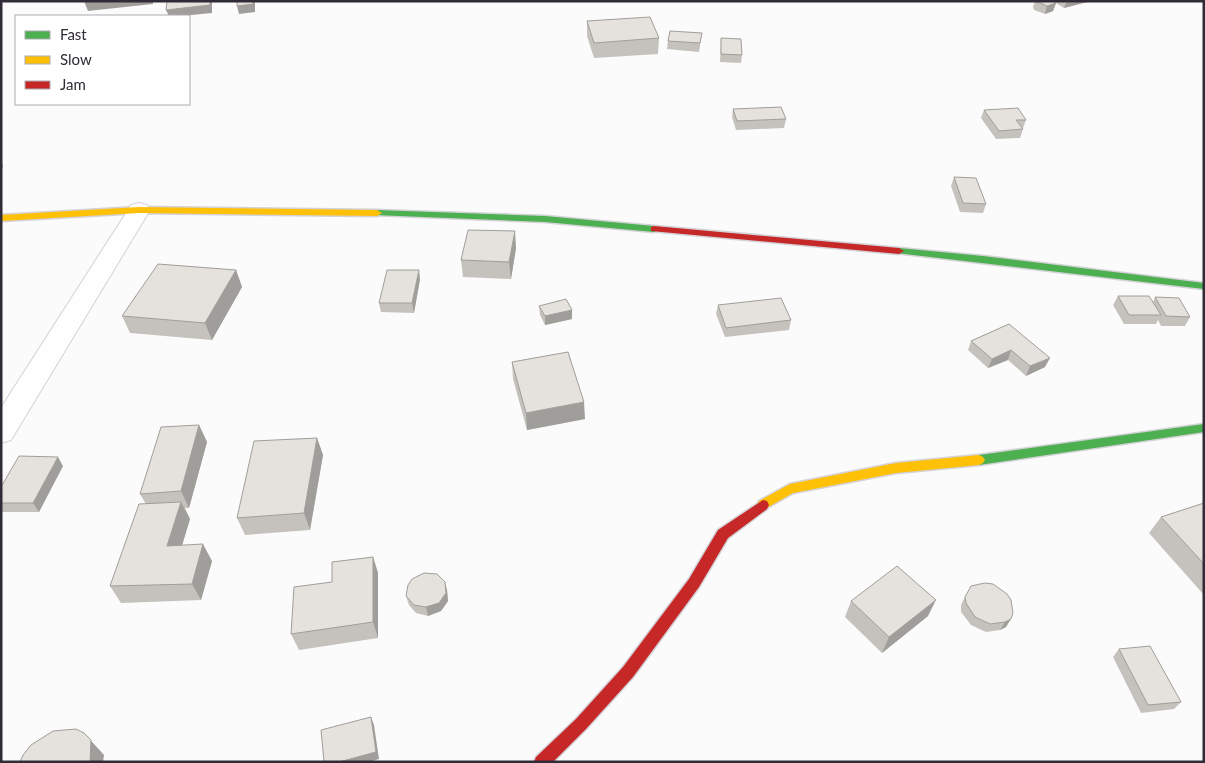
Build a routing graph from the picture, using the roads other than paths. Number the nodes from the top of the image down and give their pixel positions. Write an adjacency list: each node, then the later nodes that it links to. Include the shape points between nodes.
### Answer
1 (139, 210): 2 (street); 3 (street, via 344,212 545,219 983,259); 5 (street)
2 (1, 218)
3 (1204, 286)
4 (1204, 428): 6 (street, via 1008,458 896,468 790,489 722,534 694,583 628,672)
5 (1, 432)
6 (542, 762)

